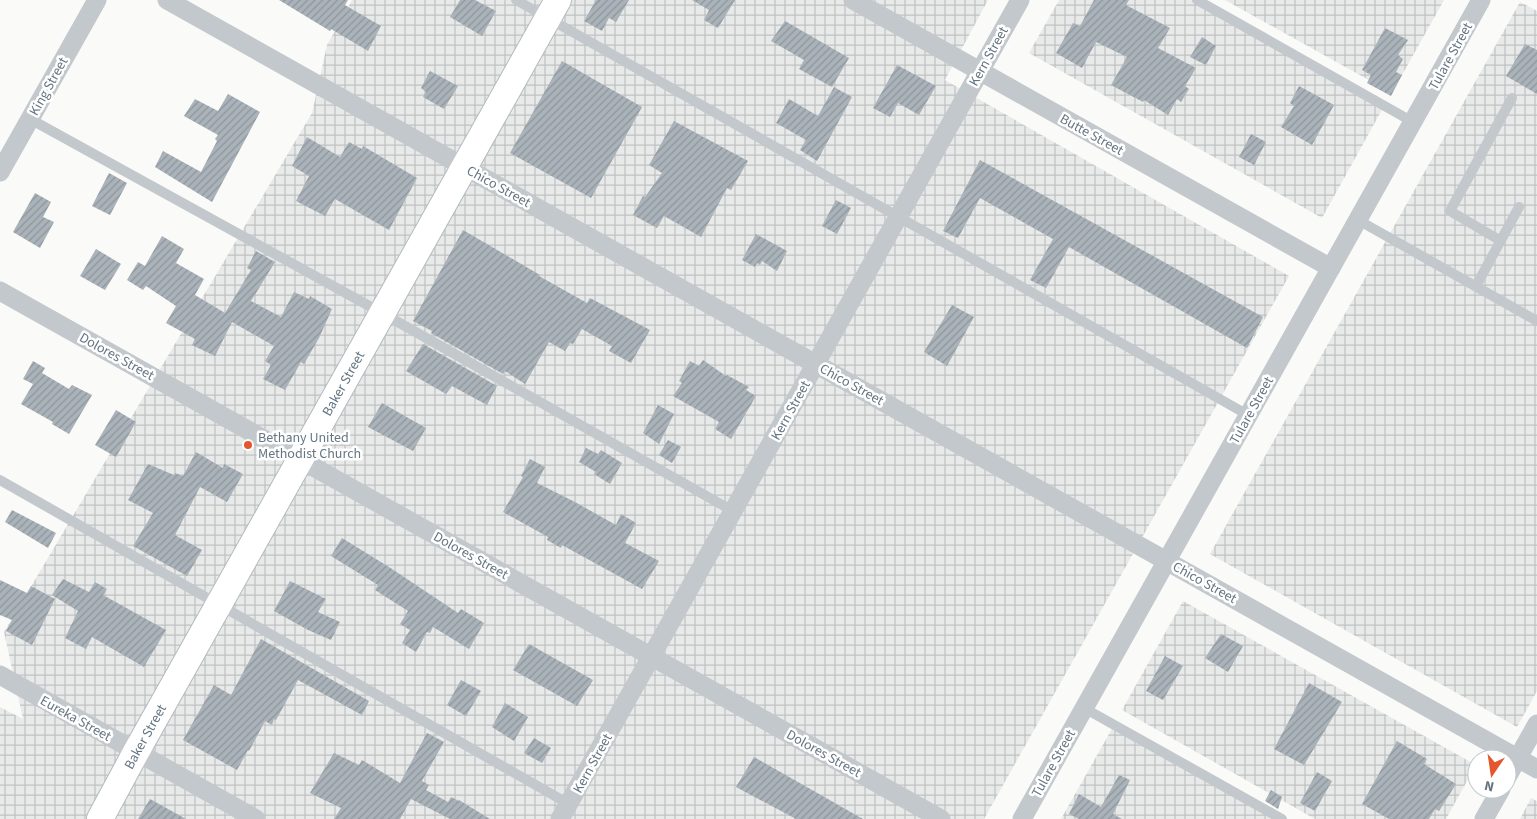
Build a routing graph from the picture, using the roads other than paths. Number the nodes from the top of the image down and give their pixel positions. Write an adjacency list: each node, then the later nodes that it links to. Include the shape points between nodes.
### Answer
1 (97, 0): 11 (street, King Street)
2 (167, 0): 13 (street, Chico Street)
3 (516, 0): 8 (lane)
4 (853, 0): 9 (street, Butte Street)
5 (1020, 0): 9 (street, Kern Street)
6 (1197, 0): 12 (lane)
7 (1481, 0): 12 (street, Tulare Street)
8 (553, 9): 13 (street, Baker Street); 16 (lane)
9 (980, 71): 16 (street, Kern Street); 19 (street, Butte Street)
10 (1512, 98): 18 (lane, via 1450,211)
11 (30, 118): 14 (street, King Street); 22 (lane)
12 (1413, 122): 17 (street, Tulare Street)
13 (464, 167): 22 (street, Baker Street); 24 (street, Chico Street)
14 (0, 172)
15 (1519, 207): 18 (lane)
16 (898, 217): 24 (street, Kern Street); 25 (lane)
17 (1358, 220): 19 (street, Tulare Street); 20 (lane)
18 (1501, 241): 20 (lane)
19 (1331, 268): 25 (street, Tulare Street)
20 (1476, 286): 23 (lane)
21 (0, 291): 26 (street, Dolores Street)
22 (382, 313): 26 (street, Baker Street); 28 (lane)
23 (1537, 320)
24 (816, 364): 28 (street, Kern Street); 29 (street, Chico Street)
25 (1248, 415): 29 (street, Tulare Street)
26 (300, 459): 30 (street, Baker Street); 31 (street, Dolores Street)
27 (0, 480): 30 (lane)
28 (733, 511): 31 (street, Kern Street)
29 (1166, 561): 33 (street, Tulare Street); 36 (street, Chico Street)
30 (219, 604): 35 (street, Baker Street); 39 (lane)
31 (651, 656): 39 (street, Kern Street); 42 (street, Dolores Street)
32 (0, 675): 35 (street, Eureka Street)
33 (1084, 708): 43 (street, Tulare Street); 44 (lane)
34 (1537, 724): 36 (street)
35 (136, 752): 40 (street, Baker Street); 41 (street, Eureka Street)
36 (1518, 758): 37 (street, Chico Street)
37 (1537, 768)
38 (1495, 799): 45 (street)
39 (564, 811)
40 (100, 819)
41 (256, 819)
42 (941, 819)
43 (1022, 819)
44 (1282, 819)
45 (1484, 819)

